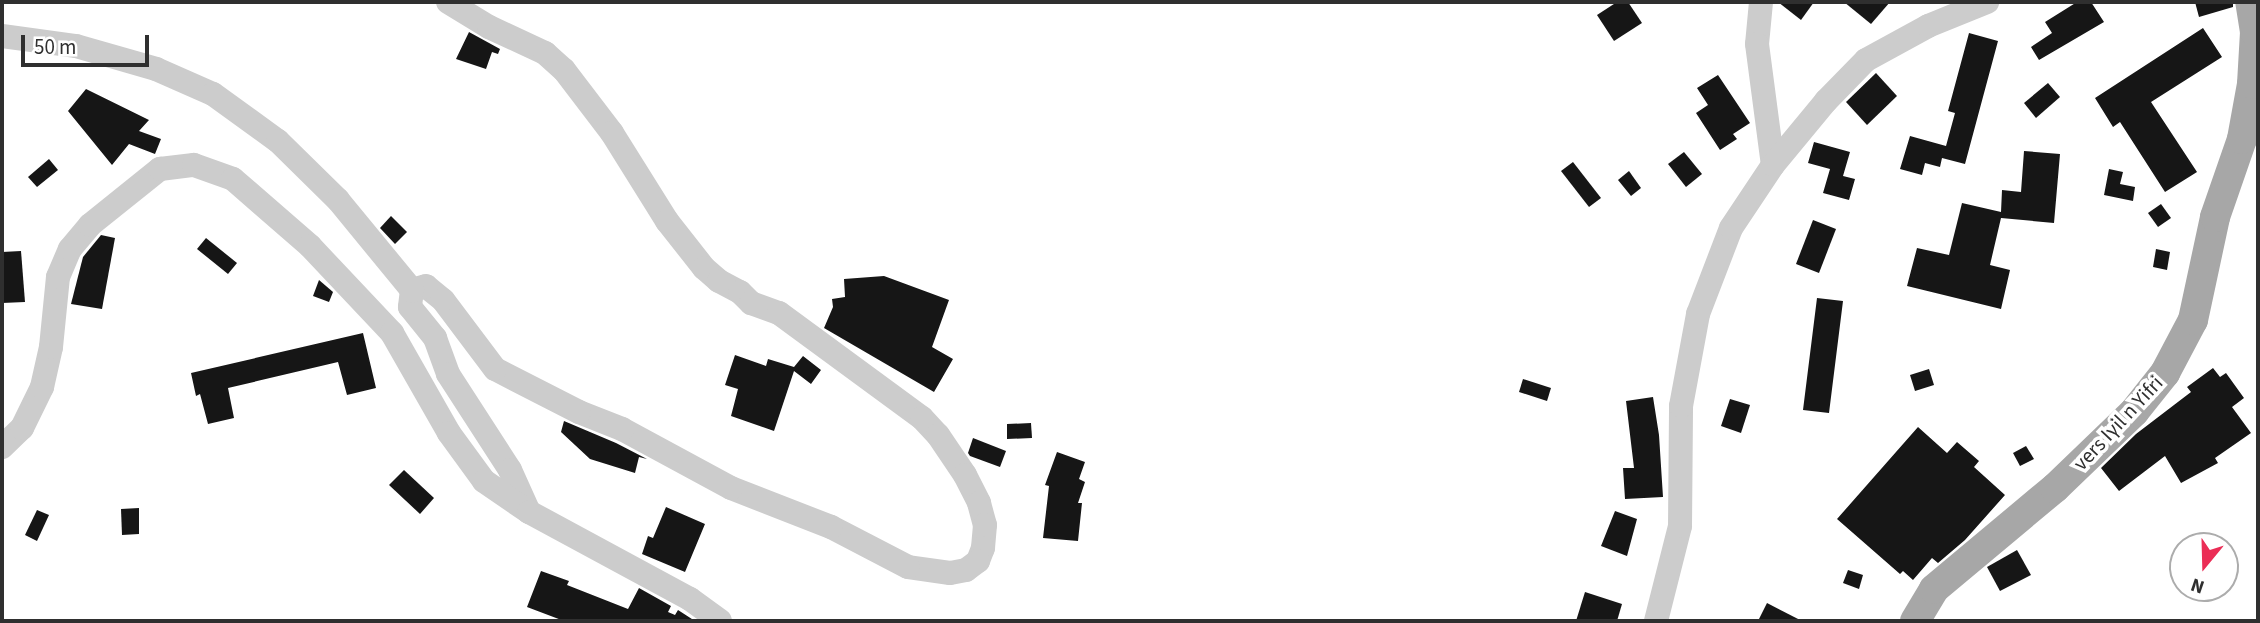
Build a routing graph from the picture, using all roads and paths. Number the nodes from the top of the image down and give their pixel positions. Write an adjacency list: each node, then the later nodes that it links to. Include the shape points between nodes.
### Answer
1 (448, 2): 7 (street, via 545,53 564,70 604,122 667,220 711,274 751,303 779,313 922,418 952,454 979,503 985,525 978,561 966,570 950,573 908,567 831,527 731,488 622,429 495,369 443,300 426,286)
2 (1761, 2): 6 (street, via 1757,44)
3 (2250, 2): 12 (main road, vers Iγil n Yifri, via 2255,32 2252,84 2242,139 2215,217 2193,320 2165,373 2134,412 2055,488 1934,589)
4 (1976, 4): 6 (street, via 1866,60)
5 (2, 36): 7 (street, via 76,46 156,69 213,94 278,141 338,200)
6 (1773, 165): 11 (street, via 1731,228 1698,314 1681,406 1680,526)
7 (412, 290): 9 (street, via 410,307 435,338 453,383 510,470)
8 (2, 447): 9 (street, via 22,428 42,387 58,278 70,249 90,225 160,169 194,165 233,179 310,246 392,333 449,433 484,481)
9 (528, 512): 10 (street, via 690,599)
10 (720, 621)
11 (1656, 621)
12 (1915, 621)

